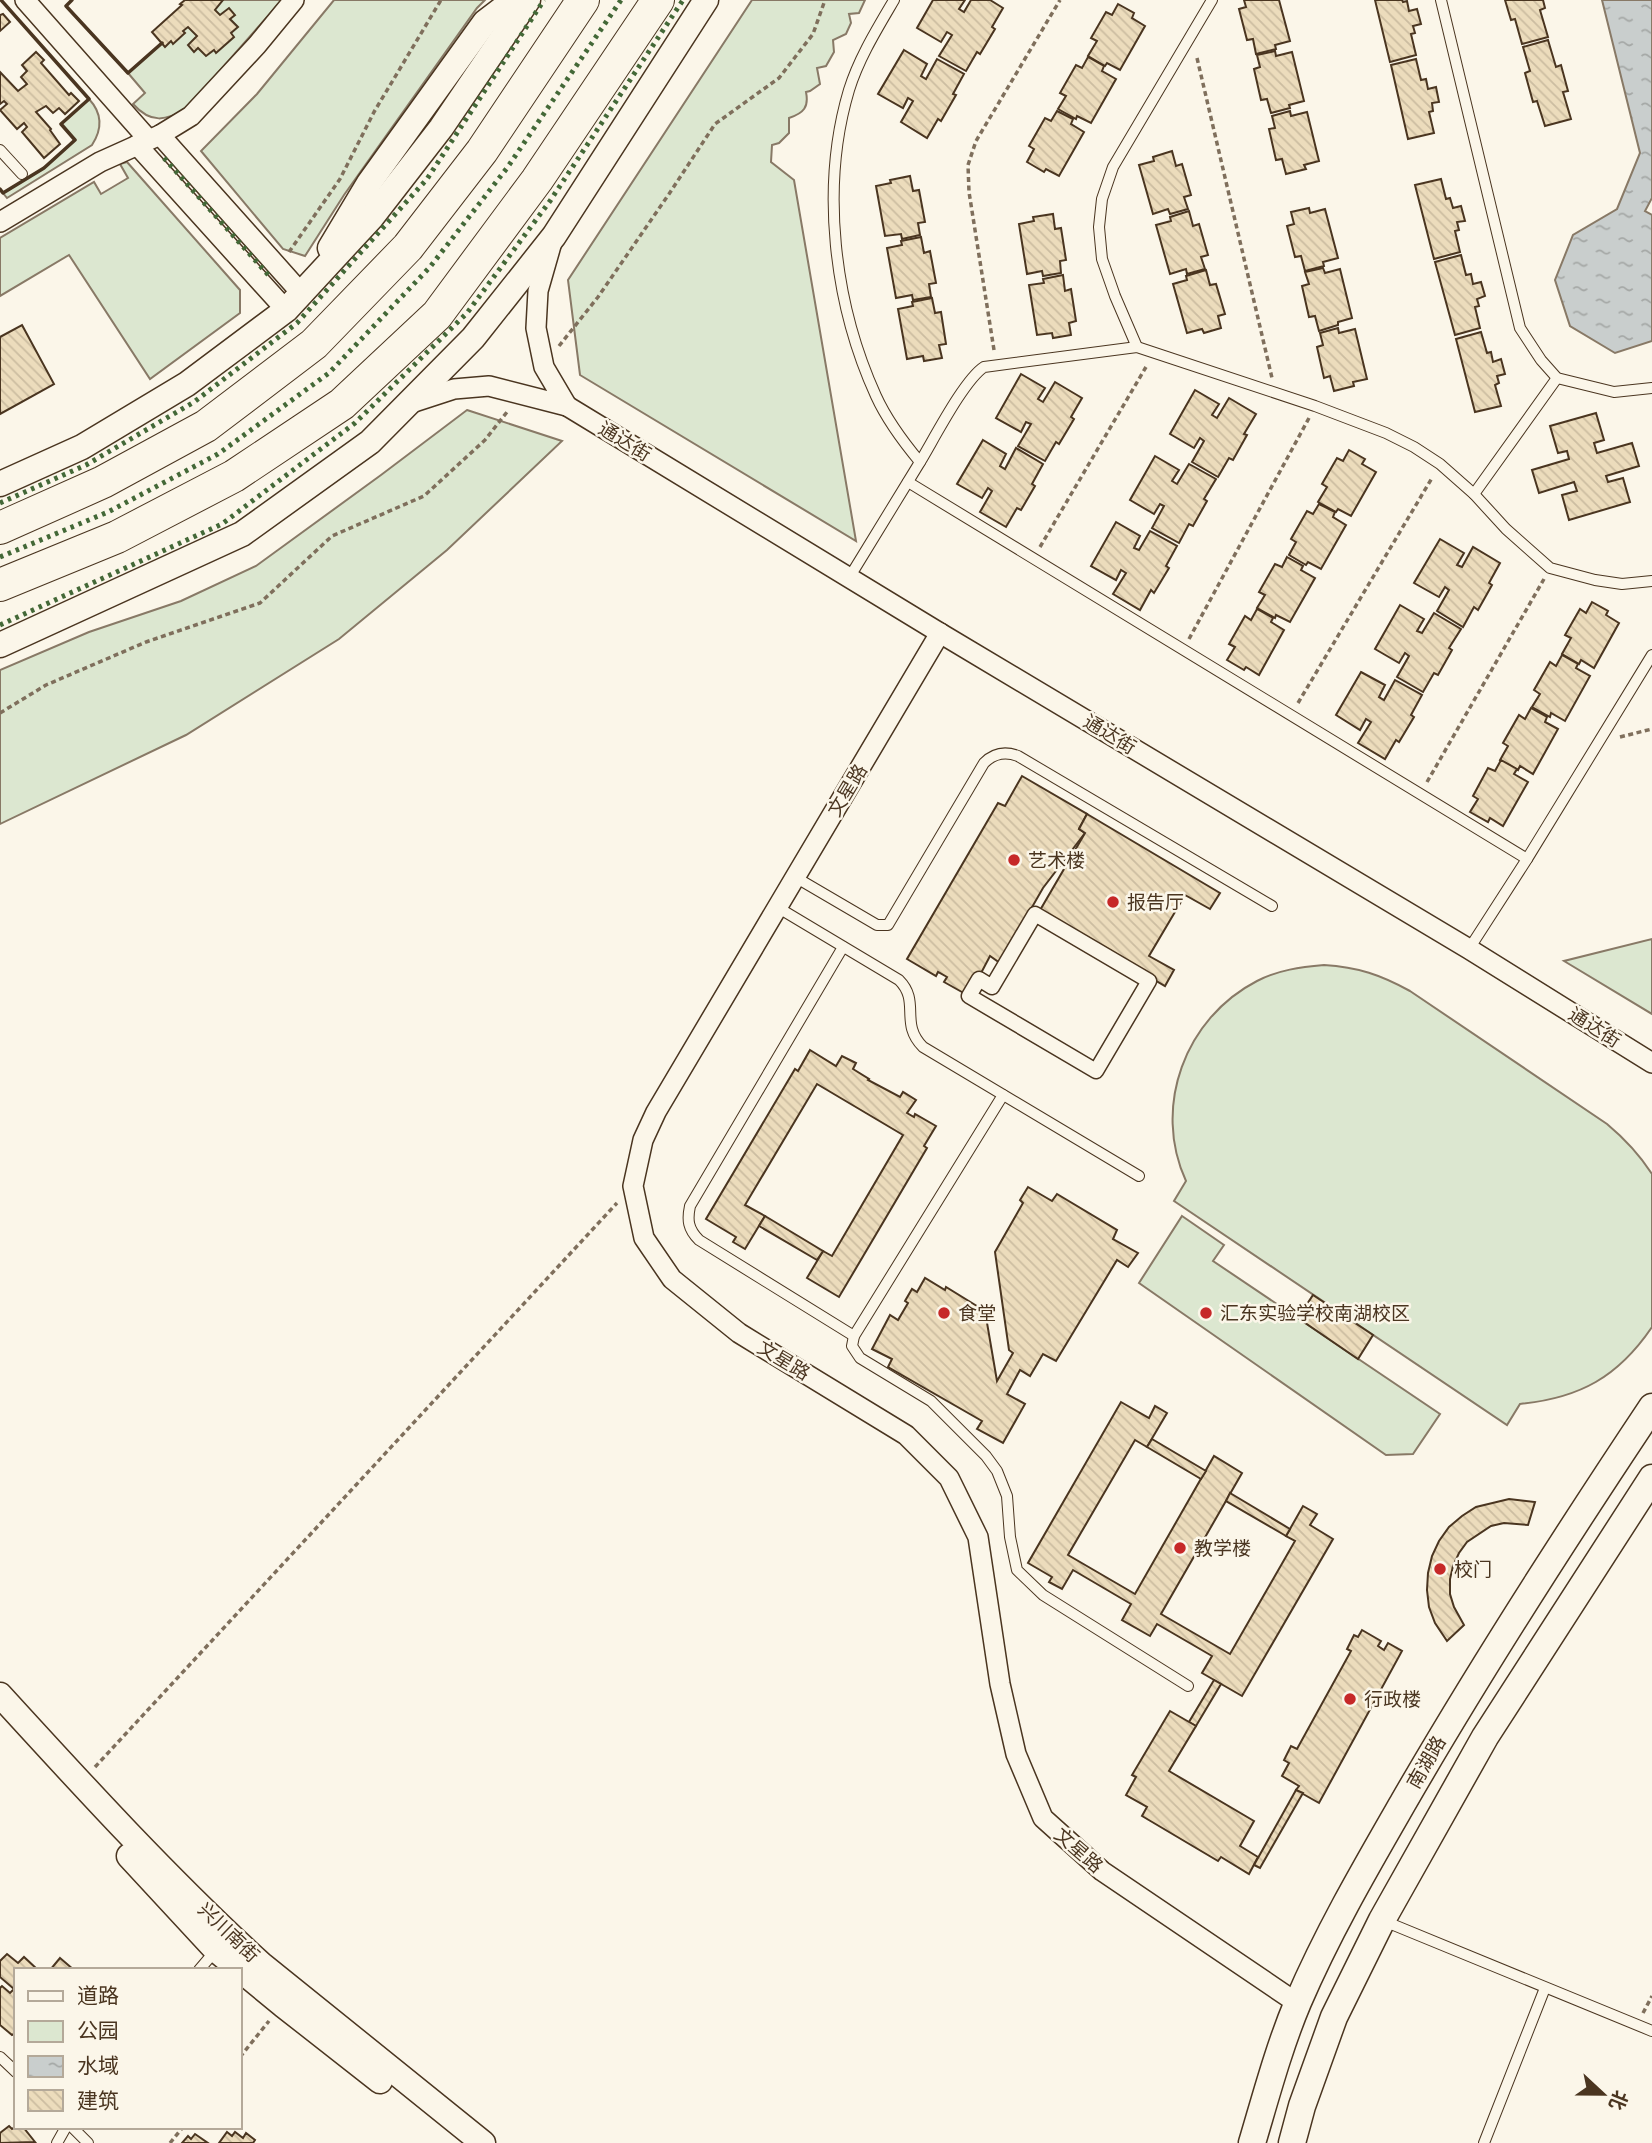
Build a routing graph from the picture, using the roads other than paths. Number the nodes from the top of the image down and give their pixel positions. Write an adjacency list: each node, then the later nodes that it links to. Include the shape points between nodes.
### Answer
1 (25, 0): 11 (street)
2 (294, 0): 11 (street, via 191,117)
3 (514, 0): 16 (street, via 485,22 369,183)
4 (528, 0): 16 (street, via 388,197)
5 (583, 0): 26 (highway, via 482,151 408,247 314,345 206,426 103,482)
6 (658, 0): 29 (highway, via 537,180 437,315 342,404 234,475 117,537)
7 (706, 0): 15 (street)
8 (894, 0): 22 (lane, via 870,40 850,89 839,136 835,244 842,295 876,398)
9 (1212, 0): 17 (lane, via 1113,167 1102,199 1102,260)
10 (1441, 0): 18 (lane, via 1520,328)
11 (149, 140): 14 (street); 16 (street); 16 (street, via 278,266)
12 (0, 150): 13 (lane)
13 (22, 174)
14 (0, 222)
15 (554, 236): 20 (street, via 473,338); 21 (street, via 538,291 536,328 544,367)
16 (294, 302): 24 (street, via 187,384 82,447)
17 (1137, 347): 22 (lane, via 984,367 975,372); 25 (lane, via 1386,433 1440,464)
18 (1557, 377): 19 (lane, via 1614,392); 25 (lane)
19 (1652, 388)
20 (407, 405): 21 (street, via 454,389 489,386); 31 (street, via 370,442 242,534)
21 (568, 406): 27 (street, 通达街)
22 (920, 462): 23 (lane)
23 (908, 482): 27 (lane); 33 (lane)
24 (0, 484)
25 (1474, 494): 28 (lane, via 1550,568 1622,584)
26 (0, 528)
27 (849, 578): 30 (street, 通达街)
28 (1652, 581)
29 (0, 585)
30 (940, 633): 34 (street, 文星路); 38 (street, 通达街)
31 (0, 645)
32 (1652, 655): 33 (lane)
33 (1527, 859): 38 (lane)
34 (795, 877): 35 (lane, via 877,925 888,925 984,763 1007,753); 36 (street, 文星路)
35 (1272, 906)
36 (777, 907): 37 (lane); 55 (street, 文星路, via 643,1140 633,1186 644,1238 672,1279 739,1333 906,1435 949,1478 978,1537 1000,1684 1016,1754 1043,1818 1102,1871)
37 (843, 947): 41 (lane, via 906,987 912,1033 923,1047); 43 (lane, via 690,1206 688,1221 699,1240)
38 (1469, 949): 40 (street, 通达街)
39 (969, 996): 39 (street, via 1096,1071 1149,981 1035,914 992,987 979,979)
40 (1652, 1063)
41 (1003, 1095): 42 (lane); 43 (lane)
42 (1139, 1176)
43 (854, 1336): 46 (lane, via 852,1346 860,1358 931,1401 997,1471 1007,1496 1017,1570 1029,1584)
44 (1652, 1406): 55 (main road, 南湖路, via 1451,1719 1347,1900)
45 (1652, 1478): 49 (main road, 南湖路, via 1485,1737)
46 (1188, 1686)
47 (0, 1695): 62 (street, 兴川南街, via 80,1783 253,1956)
48 (0, 1717): 50 (street, 兴川南街)
49 (1382, 1920): 54 (lane); 64 (main road, 南湖路, via 1334,2017)
50 (216, 1950): 51 (lane); 52 (street, 兴川南街)
51 (202, 1968)
52 (238, 1968)
53 (242, 1971): 61 (street, 兴川南街)
54 (1545, 1988): 56 (lane); 65 (lane)
55 (1297, 2003): 63 (main road, 南湖路)
56 (1652, 2031)
57 (0, 2057): 58 (lane)
58 (14, 2070)
59 (74, 2129): 60 (lane)
60 (88, 2143)
61 (458, 2143)
62 (483, 2143)
63 (1252, 2143)
64 (1292, 2143)
65 (1484, 2143)

